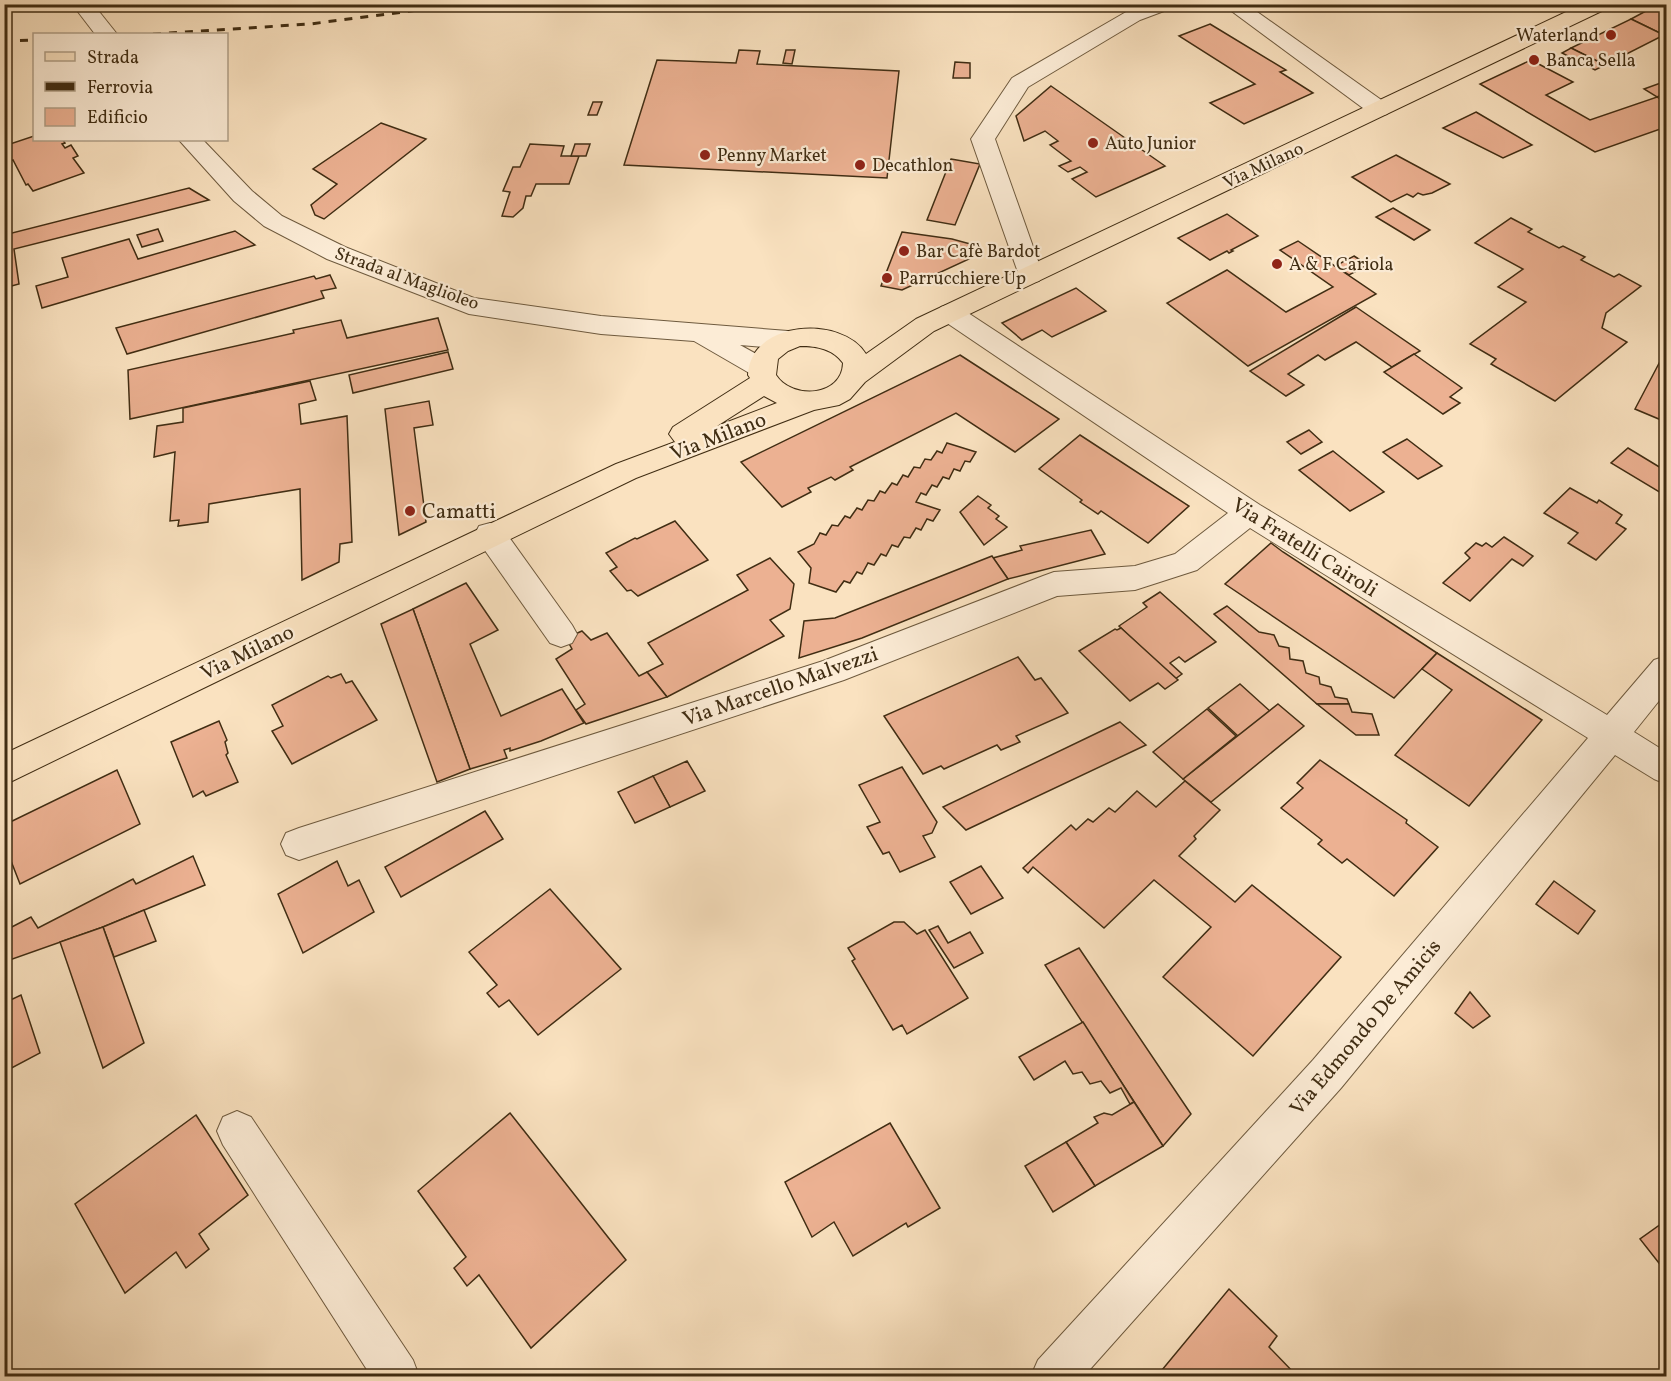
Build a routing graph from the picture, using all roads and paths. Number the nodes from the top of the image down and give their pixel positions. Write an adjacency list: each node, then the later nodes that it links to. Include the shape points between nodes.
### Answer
1 (1165, 4): 8 (street, via 1133,16 1020,83 983,139)
2 (1232, 4): 6 (street)
3 (1601, 4): 6 (main road, Via Milano)
4 (86, 9): 5 (street)
5 (105, 33)
6 (1379, 109): 8 (main road, Via Milano)
7 (192, 141): 10 (street, Strada al Maglioleo, via 243,196 273,221 336,253 469,306 601,325)
8 (1030, 275): 9 (main road, Via Milano)
9 (938, 319): 12 (main road, Via Milano); 14 (main road, Via Milano); 17 (street, Via Fratelli Cairoli)
10 (698, 333): 11 (street, Strada al Maglioleo); 13 (street, Strada al Maglioleo)
11 (788, 340): 12 (main road, via 812,336); 13 (main road, via 769,351)
12 (837, 342): 14 (main road, via 854,357)
13 (763, 375): 15 (main road, via 772,390); 16 (main road, Via Milano)
14 (856, 375): 15 (main road, via 839,393)
15 (810, 401): 16 (main road, Via Milano)
16 (626, 471): 18 (main road, Via Milano)
17 (1249, 513): 21 (street, Via Fratelli Cairoli); 24 (street, Via Marcello Malvezzi, via 1186,562 1135,578 1054,584 832,671)
18 (490, 534): 19 (street); 23 (main road, Via Milano)
19 (561, 634)
20 (1666, 669): 21 (street, Via Edmondo De Amicis)
21 (1610, 735): 22 (street, Via Fratelli Cairoli); 27 (street, Via Edmondo De Amicis, via 1327,1074)
22 (1666, 769)
23 (4, 770)
24 (299, 844)
25 (237, 1131): 26 (street)
26 (397, 1377)
27 (1054, 1377)

